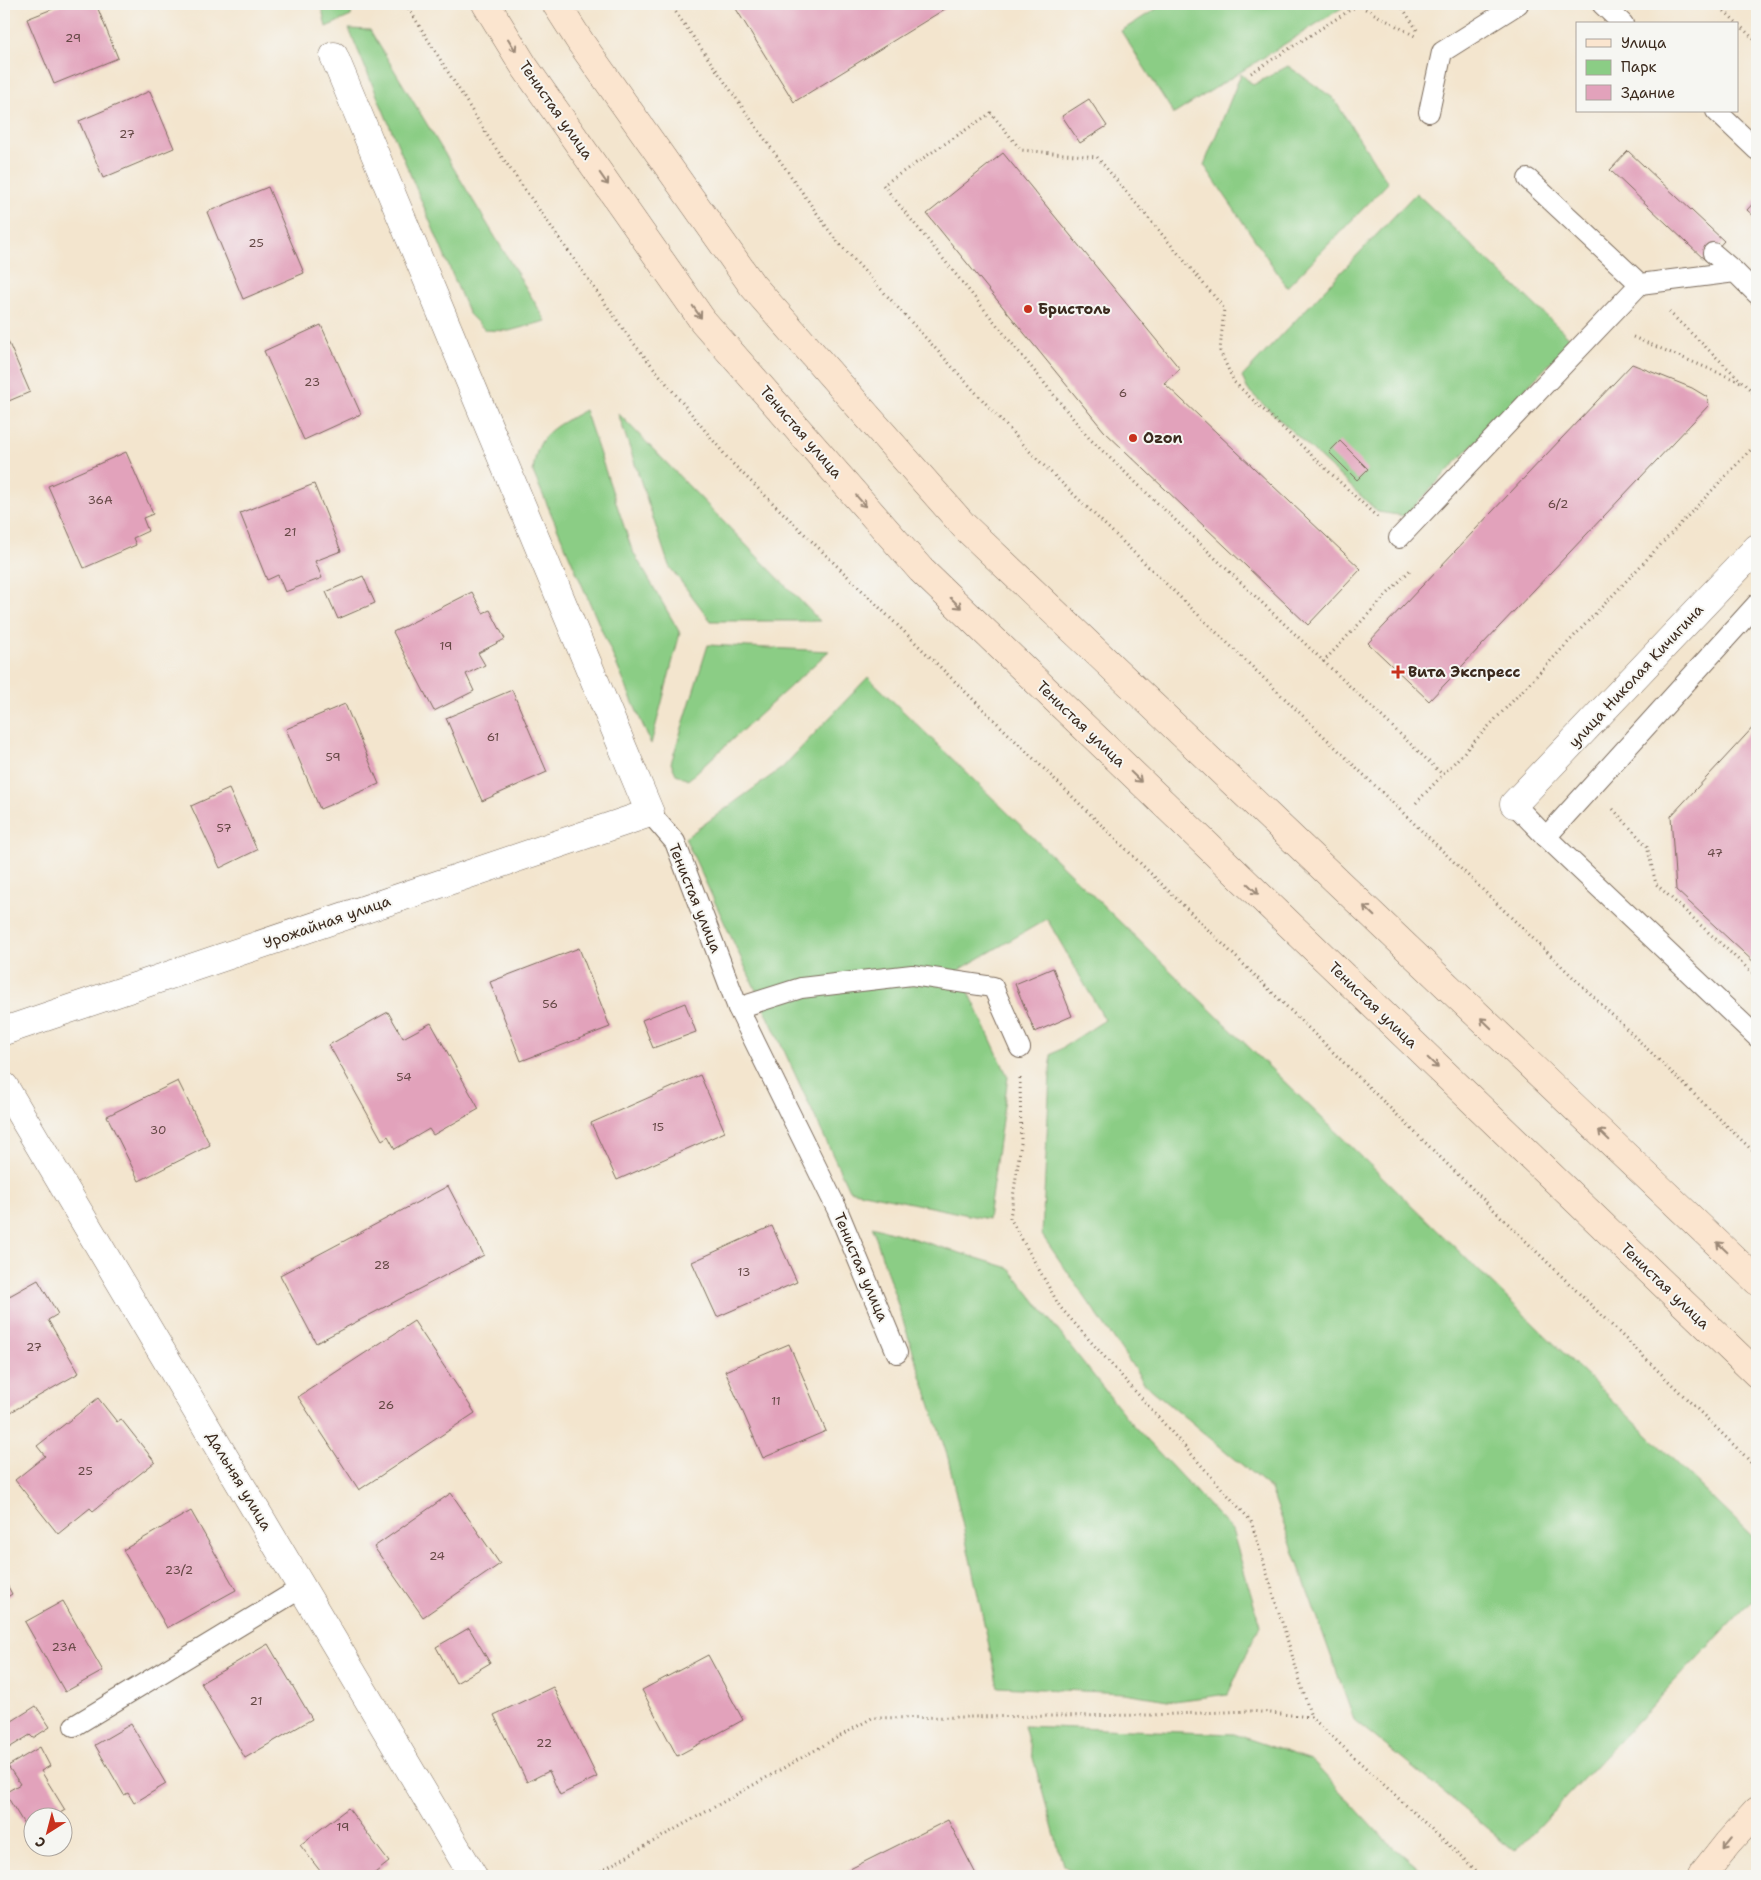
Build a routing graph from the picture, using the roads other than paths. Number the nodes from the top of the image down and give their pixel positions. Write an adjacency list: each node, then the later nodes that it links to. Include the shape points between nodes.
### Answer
1 (486, 4): 28 (main road, Тенистая улица, one-way to 28, via 524,66 703,321 921,570)
2 (556, 4): 26 (main road, one-way to 2, via 964,526 752,285)
3 (1518, 4): 7 (lane, via 1442,52)
4 (1602, 4): 5 (lane)
5 (1621, 22)
6 (334, 56): 19 (street, Тенистая улица)
7 (1429, 112)
8 (1717, 112): 9 (lane)
9 (1757, 150)
10 (1528, 179): 13 (lane)
11 (1713, 252): 12 (lane)
12 (1734, 272): 13 (lane); 14 (lane)
13 (1640, 284): 15 (lane)
14 (1757, 294)
15 (1399, 538)
16 (1757, 548): 18 (street, улица Николая Кичигина)
17 (1757, 604): 20 (lane)
18 (1514, 804): 20 (lane)
19 (650, 813): 21 (lane, Тенистая улица, via 675,842); 22 (street, Урожайная улица)
20 (1546, 837): 23 (lane)
21 (738, 1008): 24 (lane, via 801,988 912,975 993,987); 27 (lane, Тенистая улица, via 836,1209)
22 (4, 1031)
23 (1757, 1037)
24 (1020, 1048)
25 (4, 1086): 29 (street, Дальняя улица)
26 (1757, 1281)
27 (897, 1353)
28 (1757, 1374)
29 (303, 1588): 30 (lane); 32 (street, Дальняя улица)
30 (74, 1726)
31 (1757, 1811): 33 (main road, one-way to 33)
32 (473, 1876)
33 (1702, 1876)

